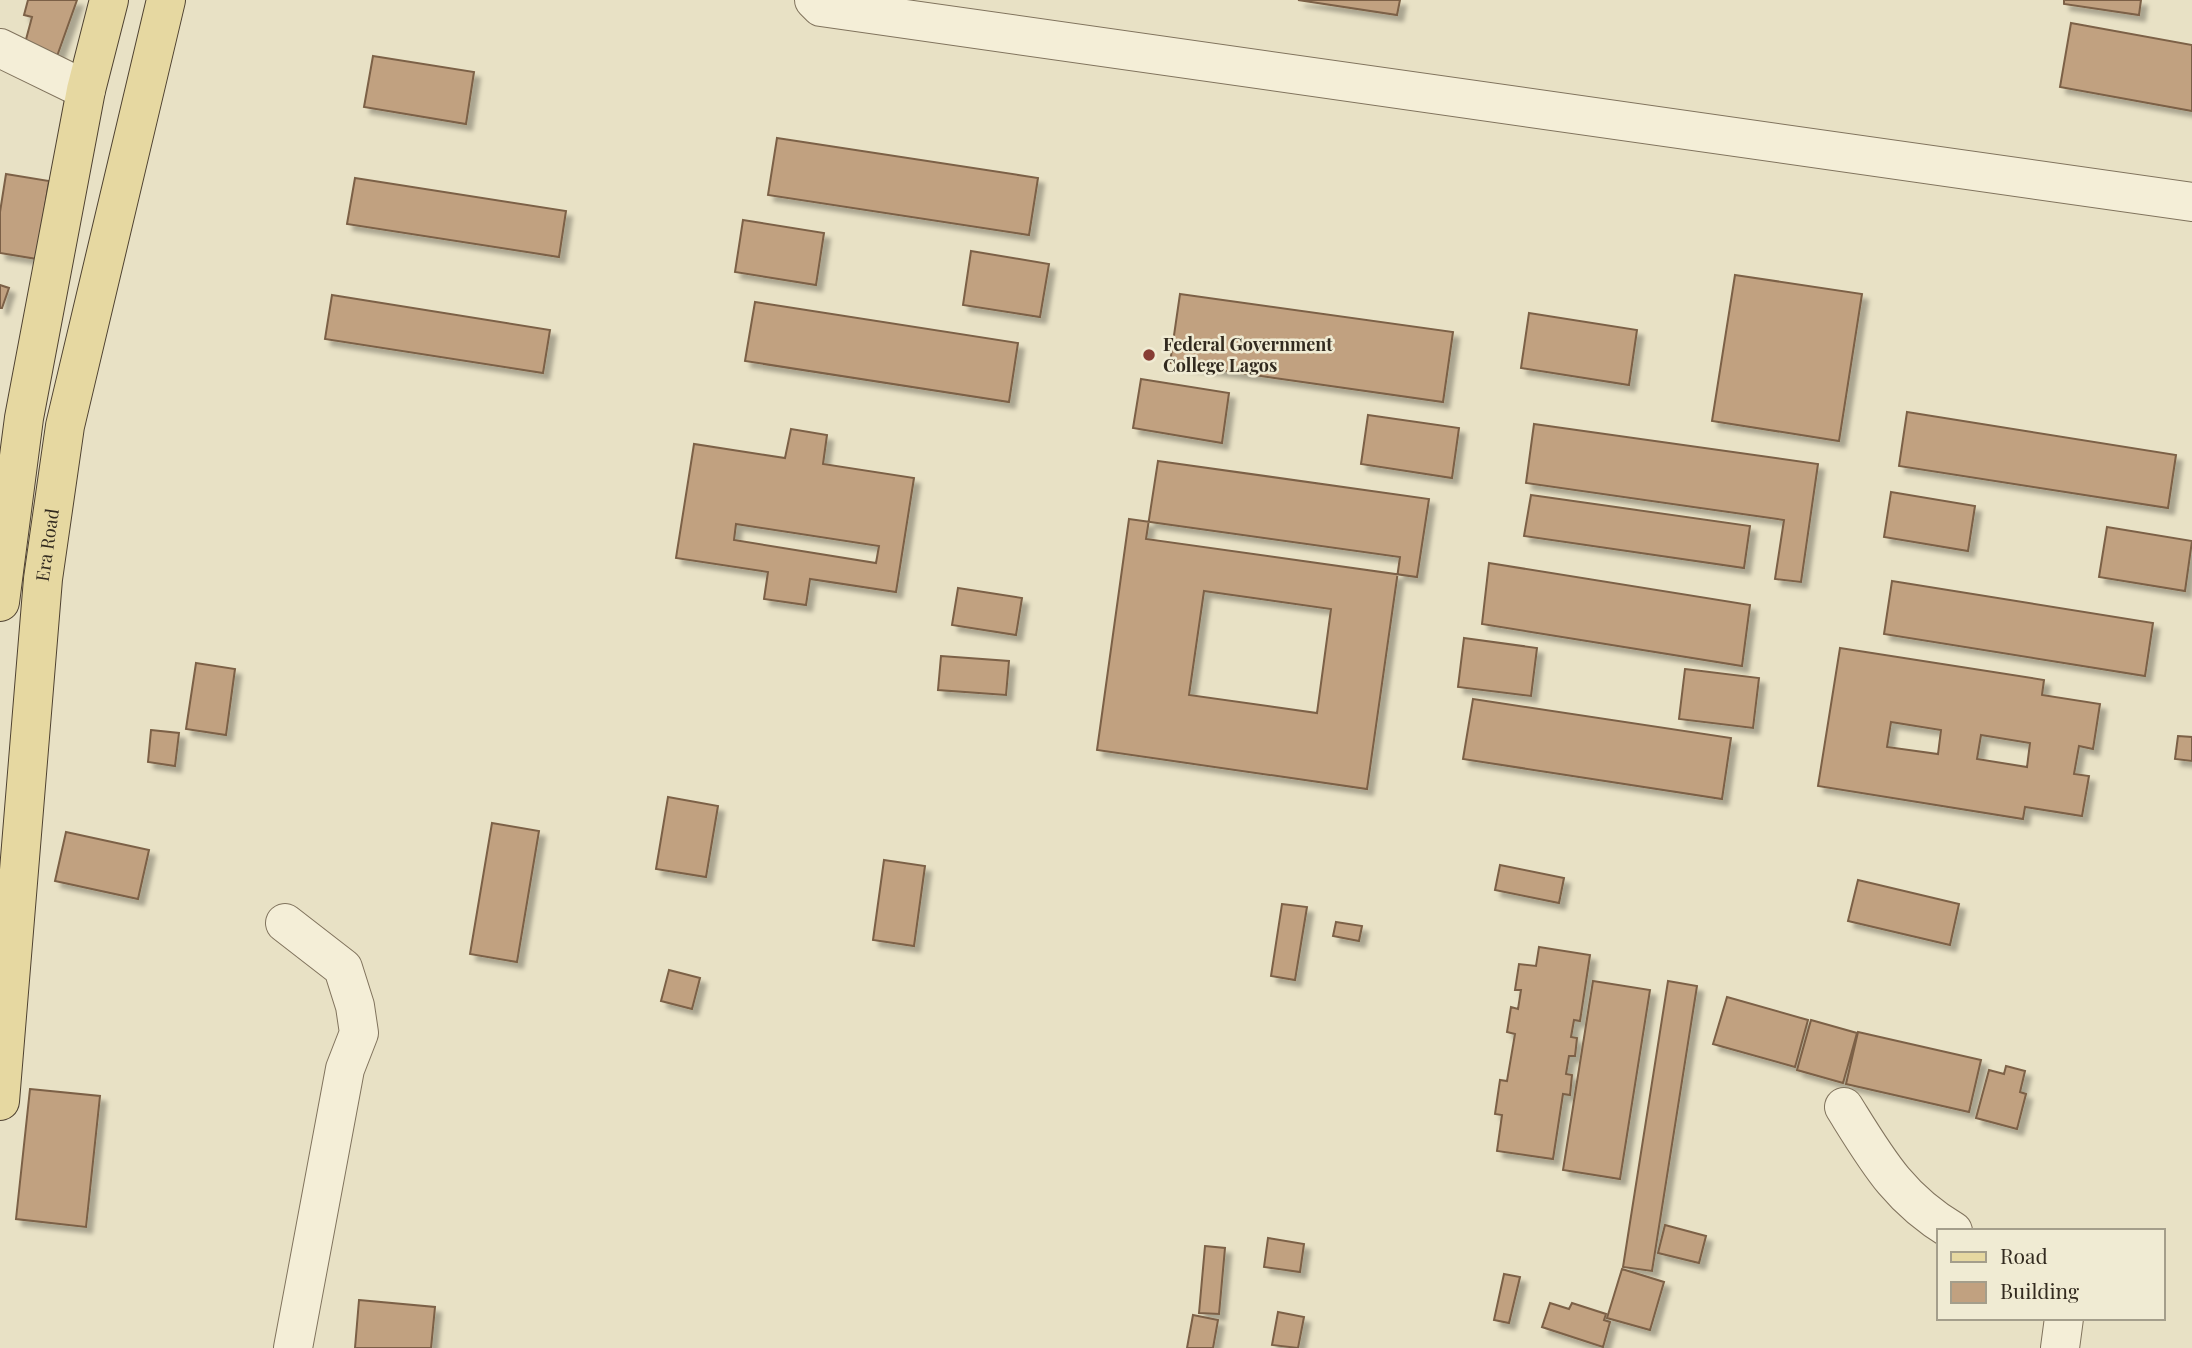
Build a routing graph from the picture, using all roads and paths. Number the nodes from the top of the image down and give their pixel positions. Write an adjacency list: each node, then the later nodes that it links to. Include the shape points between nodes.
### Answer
1 (109, 0): 5 (main road)
2 (166, 0): 9 (main road, Era Road, via 65,426 43,579)
3 (814, 0): 6 (street, via 821,7)
4 (0, 48): 5 (street)
5 (86, 90): 7 (main road, via 24,418)
6 (2192, 202)
7 (0, 603)
8 (285, 923): 13 (street, via 343,968 359,1033 345,1069)
9 (0, 1101)
10 (1844, 1107): 11 (street, via 1893,1183)
11 (1950, 1229)
12 (2064, 1320): 14 (street)
13 (293, 1348)
14 (2060, 1348)

